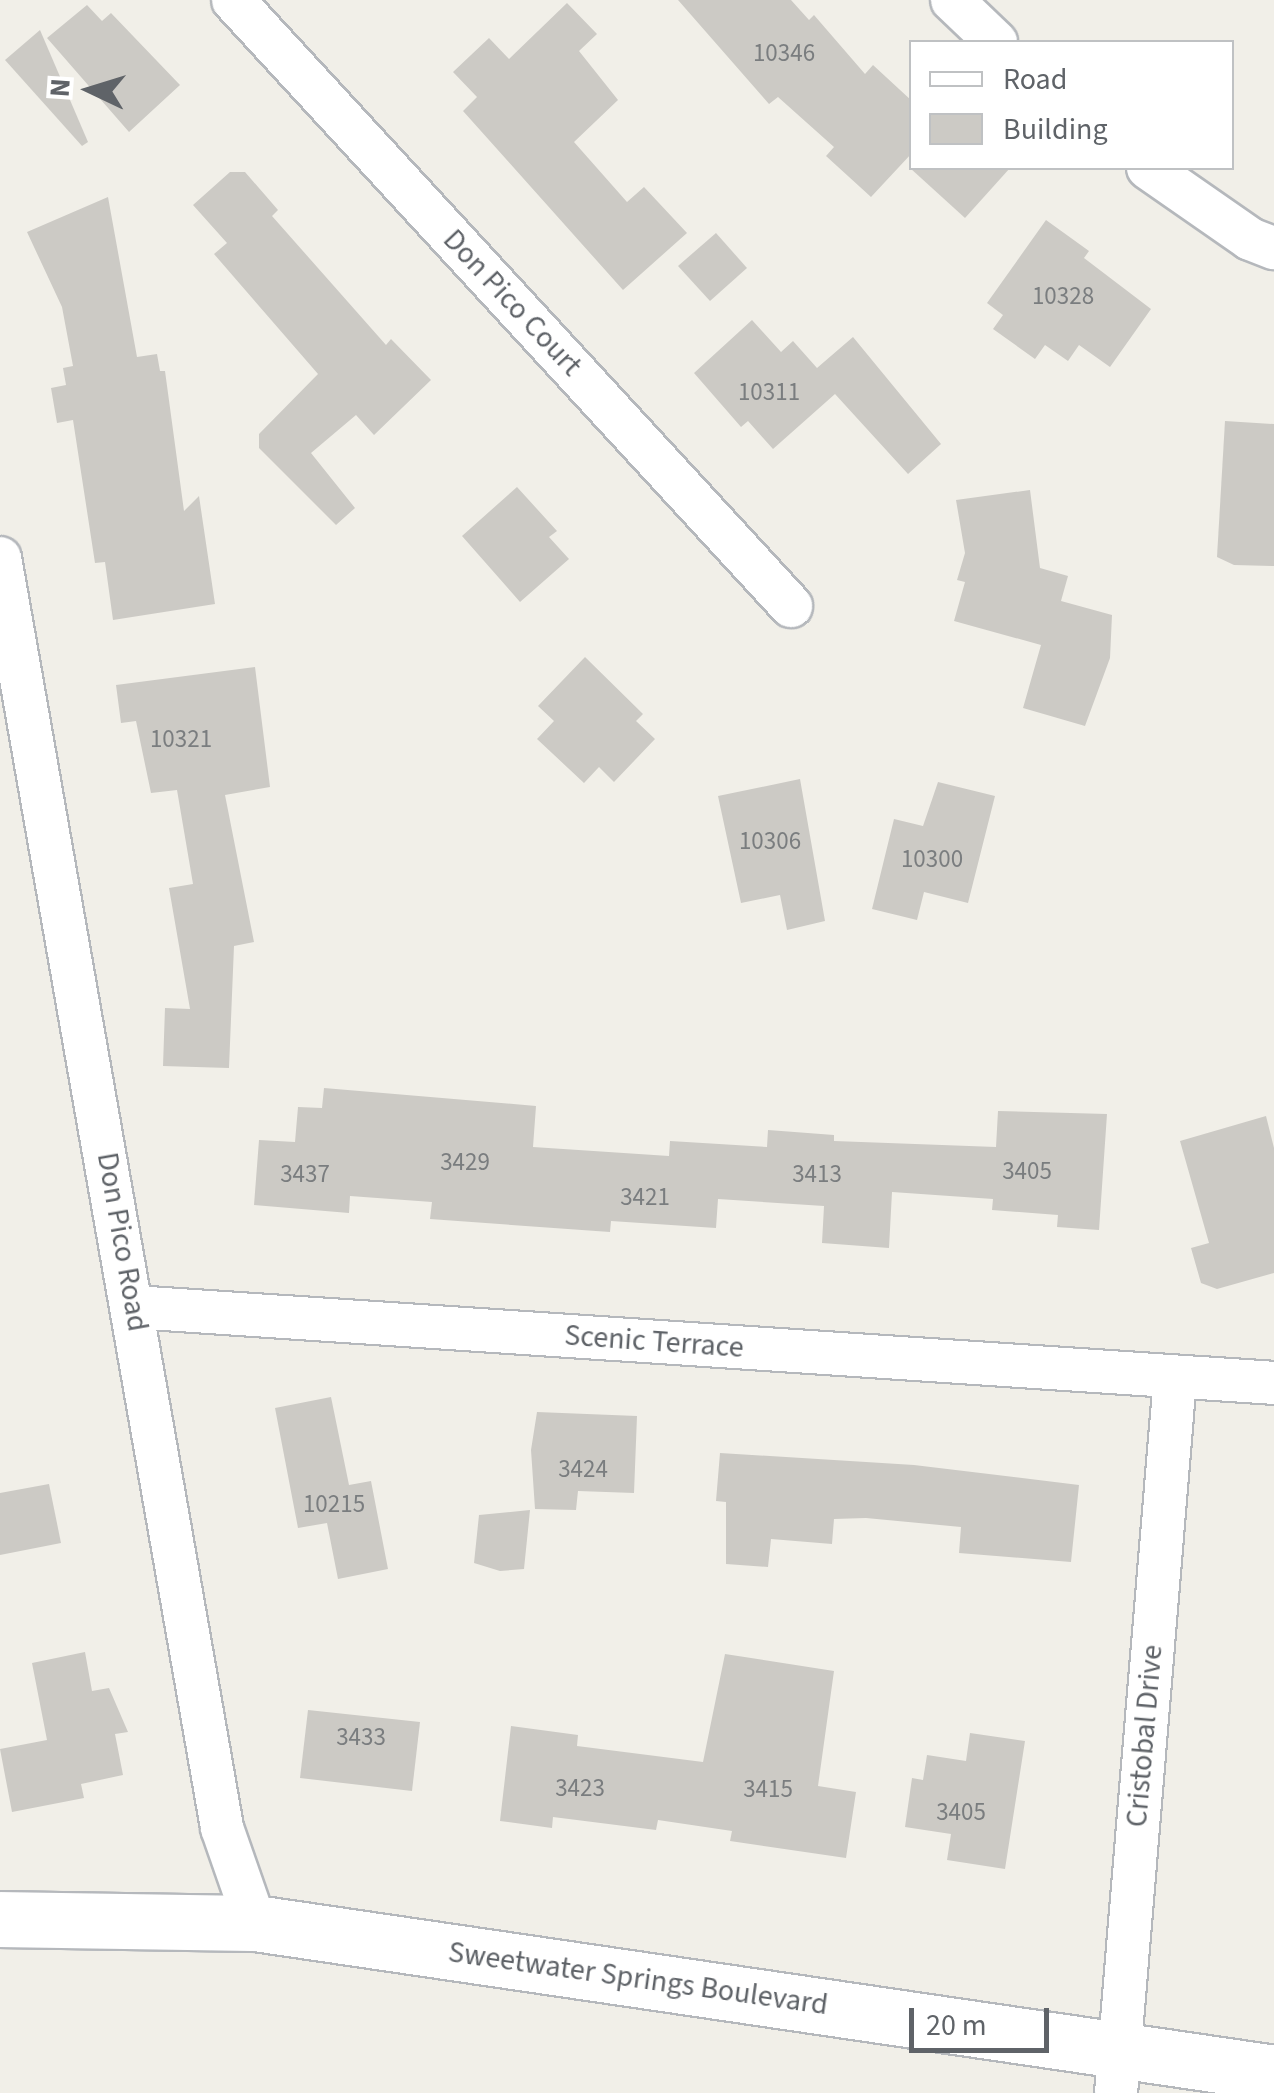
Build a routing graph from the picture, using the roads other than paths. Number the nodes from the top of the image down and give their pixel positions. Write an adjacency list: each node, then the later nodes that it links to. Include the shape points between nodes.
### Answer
1 (233, 0): 7 (street, Don Pico Court)
2 (952, 0): 3 (street)
3 (994, 40)
4 (1151, 170): 5 (street, via 1250,239)
5 (1274, 248)
6 (0, 558): 8 (street, Don Pico Road)
7 (791, 606)
8 (134, 1306): 9 (street, Scenic Terrace); 12 (street, Don Pico Road, via 222,1828)
9 (1175, 1378): 10 (street, Scenic Terrace); 13 (street, Cristobal Drive)
10 (1274, 1383)
11 (0, 1920): 12 (main road, Sweetwater Springs Boulevard)
12 (256, 1923): 13 (main road, Sweetwater Springs Boulevard)
13 (1118, 2071): 14 (main road, Sweetwater Springs Boulevard)
14 (1274, 2073)

